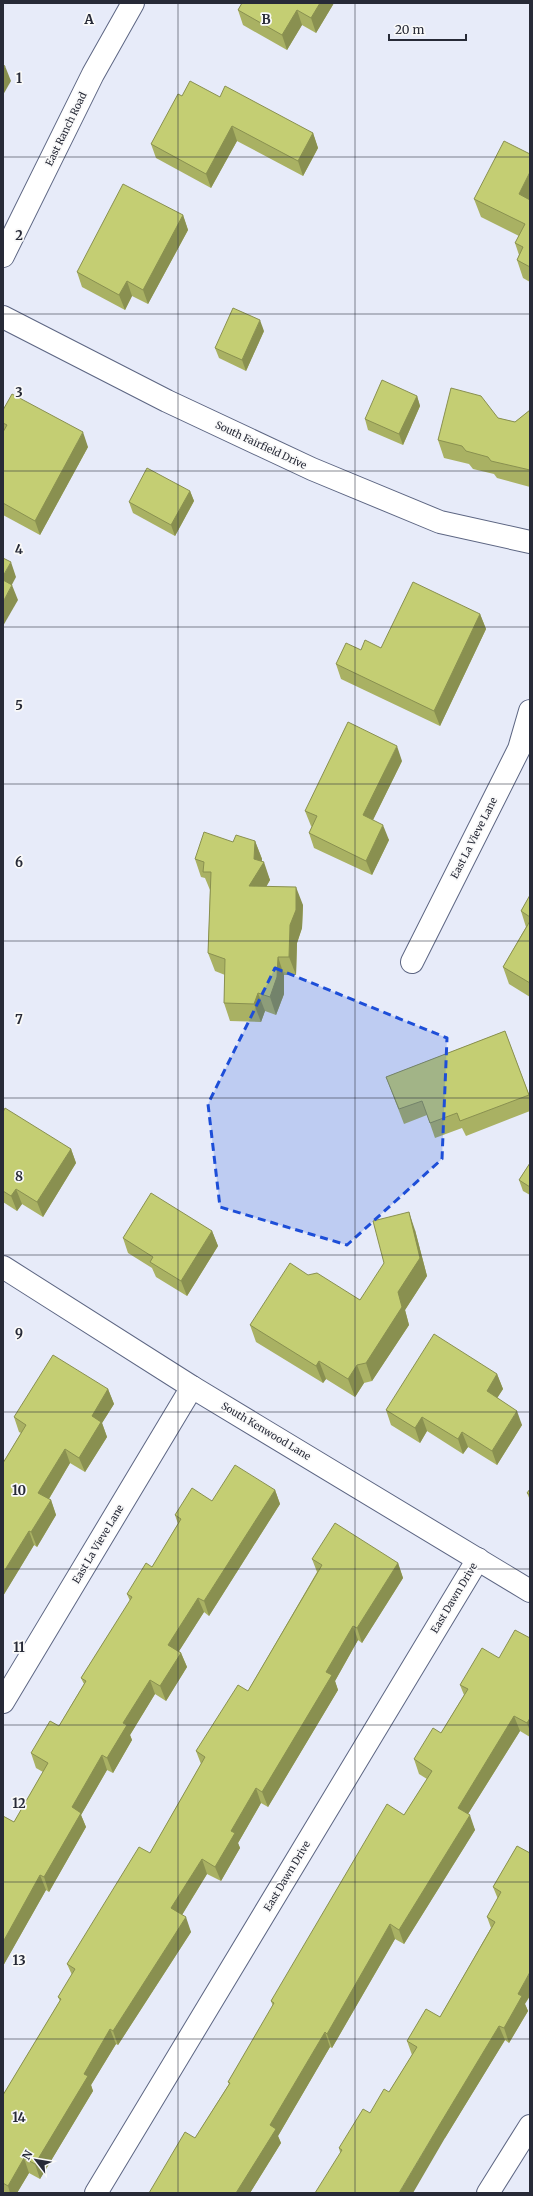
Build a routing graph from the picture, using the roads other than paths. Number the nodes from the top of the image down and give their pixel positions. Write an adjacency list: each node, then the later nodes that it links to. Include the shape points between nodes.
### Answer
1 (133, 3): 2 (street, East Ranch Road, via 93,74)
2 (3, 256)
3 (3, 318): 4 (street, South Fairfield Drive, via 312,470 440,522)
4 (530, 542)
5 (530, 711): 6 (street, East La Vieve Lane, via 519,749)
6 (412, 962)
7 (3, 1267): 8 (street, South Kenwood Lane)
8 (192, 1387): 9 (street, South Kenwood Lane); 11 (street, East La Vieve Lane)
9 (478, 1559): 10 (street, South Kenwood Lane); 13 (street, East Dawn Drive)
10 (530, 1591)
11 (3, 1702)
12 (530, 2126): 14 (street)
13 (96, 2193)
14 (488, 2193)

